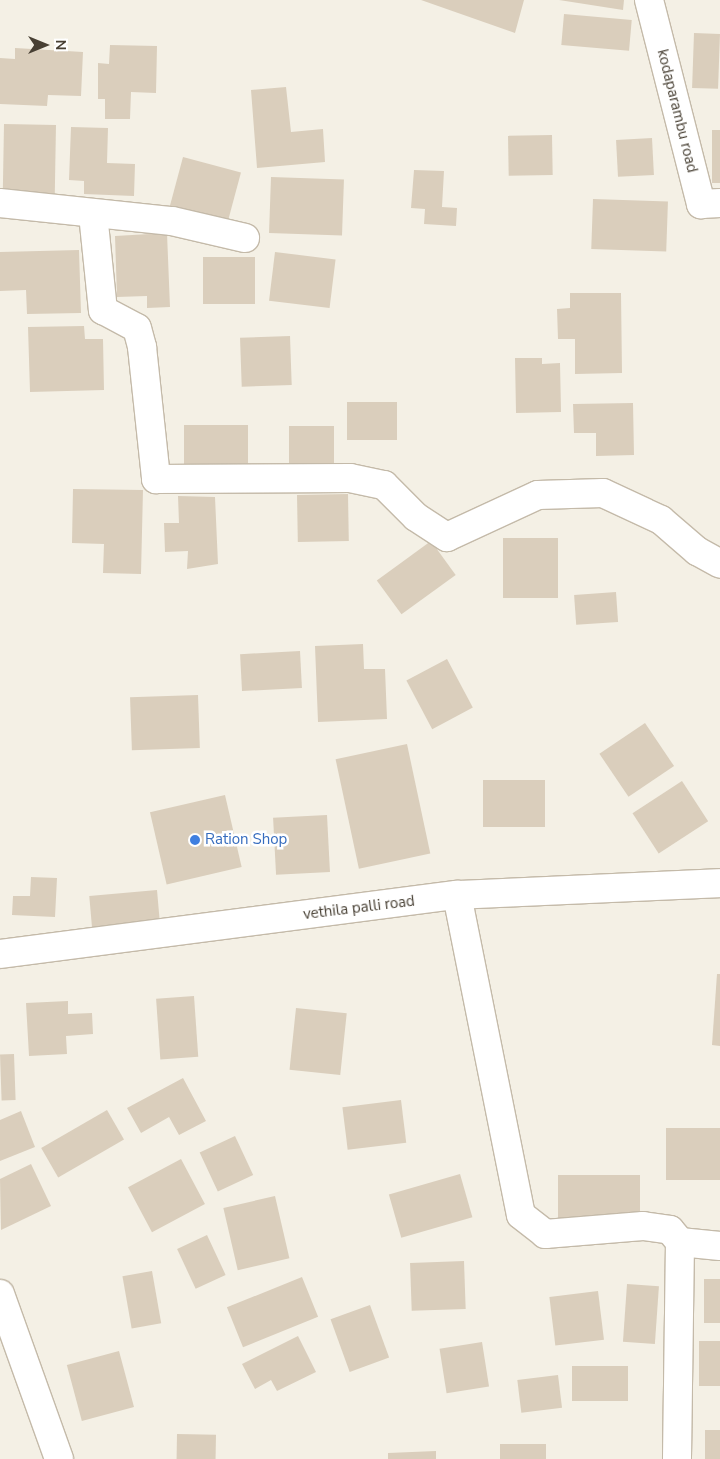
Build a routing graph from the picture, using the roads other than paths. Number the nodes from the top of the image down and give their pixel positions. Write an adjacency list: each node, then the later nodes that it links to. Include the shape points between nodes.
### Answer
1 (648, 0): 3 (street, kodaparambu road, via 701,204)
2 (0, 203): 4 (street)
3 (720, 204)
4 (94, 214): 5 (street, via 172,222); 6 (street, via 103,310 137,328 142,347 156,479 350,478 384,485 416,517 446,537 538,495 603,493 661,520 698,551)
5 (245, 238)
6 (720, 564)
7 (720, 883): 8 (street, vethila palli road)
8 (457, 895): 9 (street, vethila palli road); 10 (street, via 522,1215 545,1234 643,1226 670,1230)
9 (0, 954)
10 (680, 1242): 11 (street); 14 (street)
11 (720, 1246)
12 (0, 1294): 13 (street)
13 (59, 1459)
14 (677, 1459)

